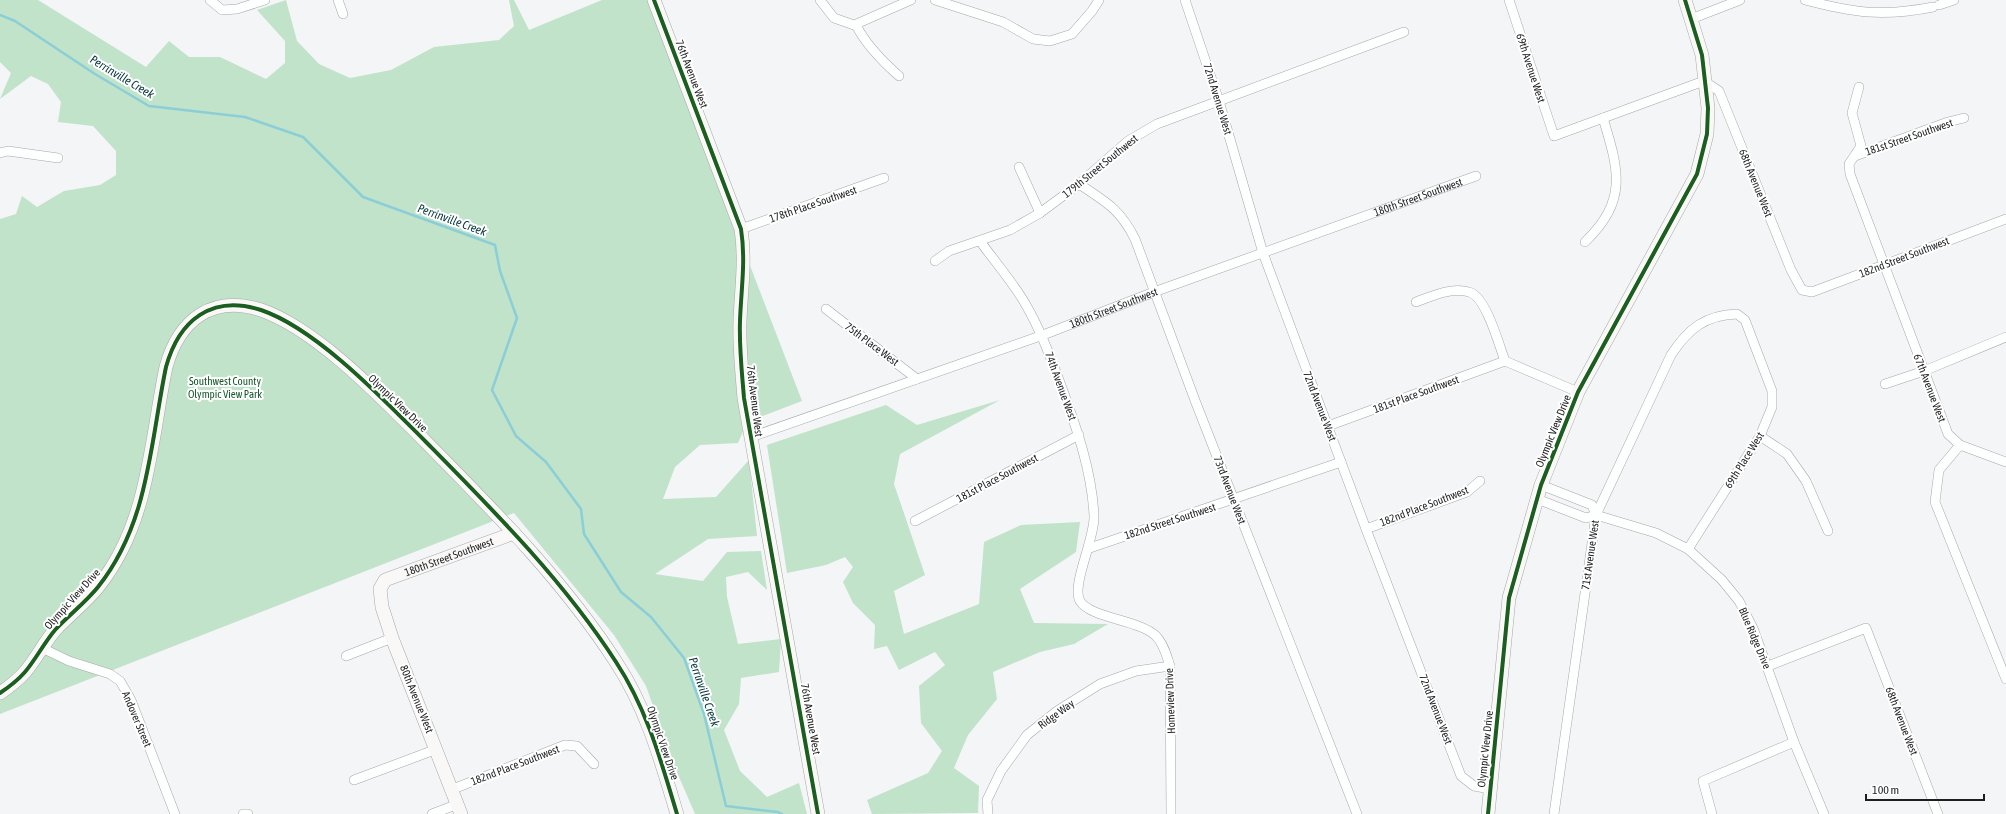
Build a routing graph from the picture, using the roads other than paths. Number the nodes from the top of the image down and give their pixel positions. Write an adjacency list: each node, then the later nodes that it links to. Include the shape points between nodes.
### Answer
1 (210, 0): 2 (street, via 222,10 237,9)
2 (265, 0)
3 (338, 0): 15 (street)
4 (654, 0): 34 (main road, 76th Avenue West)
5 (820, 0): 17 (street, via 834,18)
6 (911, 0): 17 (street)
7 (935, 0): 8 (street, via 1003,22 1033,39 1050,41 1072,34)
8 (1099, 0)
9 (1185, 0): 22 (street, 72nd Avenue West)
10 (1509, 0): 23 (street, 69th Avenue West, via 1554,136)
11 (1685, 0): 16 (main road, Olympic View Drive)
12 (1740, 0): 16 (street)
13 (1805, 0): 14 (street, via 1879,14 1909,12)
14 (1954, 0)
15 (343, 14)
16 (1691, 19): 20 (main road, Olympic View Drive, via 1702,56)
17 (856, 25): 19 (street, via 862,38)
18 (1404, 32): 22 (street, 179th Street Southwest)
19 (899, 76)
20 (1704, 81): 23 (street); 40 (street, 68th Avenue West, via 1719,91 1785,256); 51 (main road, Olympic View Drive, via 1708,108 1706,134 1697,174)
21 (1859, 87): 26 (street, 67th Avenue West, via 1852,113 1860,146)
22 (1219, 101): 31 (street, 179th Street Southwest, via 1151,127 1128,141); 37 (street, 72nd Avenue West)
23 (1603, 118): 36 (street, via 1615,160 1617,180 1613,202 1601,226)
24 (1964, 118): 26 (street, 181st Street Southwest)
25 (0, 153): 27 (street, via 8,151)
26 (1855, 156): 39 (street, 67th Avenue West, via 1850,164 1850,174)
27 (58, 158)
28 (1019, 166): 32 (street)
29 (1476, 176): 37 (street, 180th Street Southwest)
30 (884, 178): 34 (street, 178th Place Southwest)
31 (1079, 184): 32 (street, 179th Street Southwest); 41 (street, 73rd Avenue West, via 1114,207 1127,222)
32 (1040, 213): 35 (street, 179th Street Southwest, via 1010,230)
33 (2006, 219): 39 (street, 182nd Street Southwest)
34 (741, 229): 55 (main road, 76th Avenue West, via 744,268 740,338 744,398)
35 (980, 241): 38 (street, 179th Street Southwest, via 949,252); 45 (street, 74th Avenue West, via 1025,303)
36 (1585, 242)
37 (1263, 253): 41 (street, 180th Street Southwest); 52 (street, 72nd Avenue West)
38 (935, 261)
39 (1883, 264): 40 (street, 182nd Street Southwest, via 1812,292); 48 (street, 67th Avenue West)
40 (1802, 290)
41 (1154, 292): 45 (street, 180th Street Southwest); 62 (street, 73rd Avenue West)
42 (1416, 302): 47 (street, via 1454,290 1470,292 1479,299 1492,322)
43 (826, 309): 49 (street, 75th Place West)
44 (1745, 320): 54 (street, 69th Place West, via 1772,391 1772,407); 63 (street, 71st Avenue West, via 1737,314 1722,315 1701,323 1683,337 1671,355)
45 (1043, 336): 49 (street, 180th Street Southwest); 53 (street, 74th Avenue West)
46 (2006, 337): 48 (street)
47 (1505, 361): 51 (street); 52 (street, 181st Place Southwest)
48 (1924, 371): 50 (street); 56 (street, 67th Avenue West, via 1948,434)
49 (917, 379): 55 (street, 180th Street Southwest)
50 (1885, 384)
51 (1578, 392): 60 (main road, Olympic View Drive)
52 (1328, 426): 57 (street, 72nd Avenue West)
53 (1079, 435): 64 (street, 181st Place Southwest); 68 (street, 74th Avenue West, via 1091,488 1094,518)
54 (1760, 436): 66 (street, via 1787,454 1806,481); 69 (street, 69th Place West)
55 (751, 437): 90 (main road, 76th Avenue West)
56 (1960, 445): 58 (street); 76 (street, via 1939,470 1935,502)
57 (1341, 462): 62 (street, 182nd Street Southwest); 65 (street, 72nd Avenue West)
58 (2006, 462)
59 (1480, 481): 65 (street, 182nd Place Southwest, via 1466,492)
60 (1541, 485): 61 (main road, Olympic View Drive); 63 (street, via 1592,505)
61 (1536, 499): 63 (street, Blue Ridge Drive, via 1586,518); 83 (main road, Olympic View Drive, via 1509,598)
62 (1234, 500): 68 (street, 182nd Street Southwest); 93 (street, 73rd Avenue West)
63 (1596, 515): 69 (street, Blue Ridge Drive, via 1656,533); 95 (street, 71st Avenue West)
64 (915, 521)
65 (1366, 529): 83 (street, 72nd Avenue West, via 1462,776 1474,786)
66 (1828, 531)
67 (514, 532): 70 (main road, 180th Street Southwest); 72 (main road, Olympic View Drive, via 394,410 319,344 270,314 242,306 218,307 206,311 190,322 178,336 170,353 160,392 141,502 130,533 98,588 60,625); 89 (main road, Olympic View Drive, via 559,583 624,675 655,741)
68 (1090, 548): 74 (street, Homeview Drive, via 1077,589 1080,601 1087,609 1135,625 1156,636)
69 (1688, 549): 75 (street, Blue Ridge Drive, via 1722,580 1739,601)
70 (384, 582): 71 (main road, 80th Avenue West, via 380,589 382,607)
71 (392, 638): 73 (street); 79 (main road, 80th Avenue West)
72 (42, 648): 77 (main road, Olympic View Drive, via 20,677); 85 (street, Andover Street, via 69,661 110,674 120,681 131,700)
73 (346, 656)
74 (1170, 666): 91 (street, Ridge Way, via 1136,671 1100,684 1057,711 1027,736 1001,771 987,800); 92 (street, Homeview Drive)
75 (1768, 666): 78 (street, Blue Ridge Drive); 98 (street, 68th Avenue West, via 1866,628)
76 (2006, 679)
77 (0, 694)
78 (1794, 742): 96 (street, via 1703,781); 97 (street, Blue Ridge Drive)
79 (437, 749): 81 (street); 82 (main road, 80th Avenue West)
80 (594, 764): 82 (street, 182nd Place Southwest, via 577,746 565,745)
81 (354, 780)
82 (453, 789): 84 (main road, 80th Avenue West)
83 (1490, 789): 94 (main road, Olympic View Drive)
84 (460, 809): 88 (street)
85 (175, 814)
86 (243, 814): 87 (street)
87 (248, 814)
88 (432, 814)
89 (677, 814)
90 (818, 814)
91 (988, 814)
92 (1171, 814)
93 (1357, 814)
94 (1488, 814)
95 (1554, 814)
96 (1712, 814)
97 (1824, 814)
98 (1938, 814)

